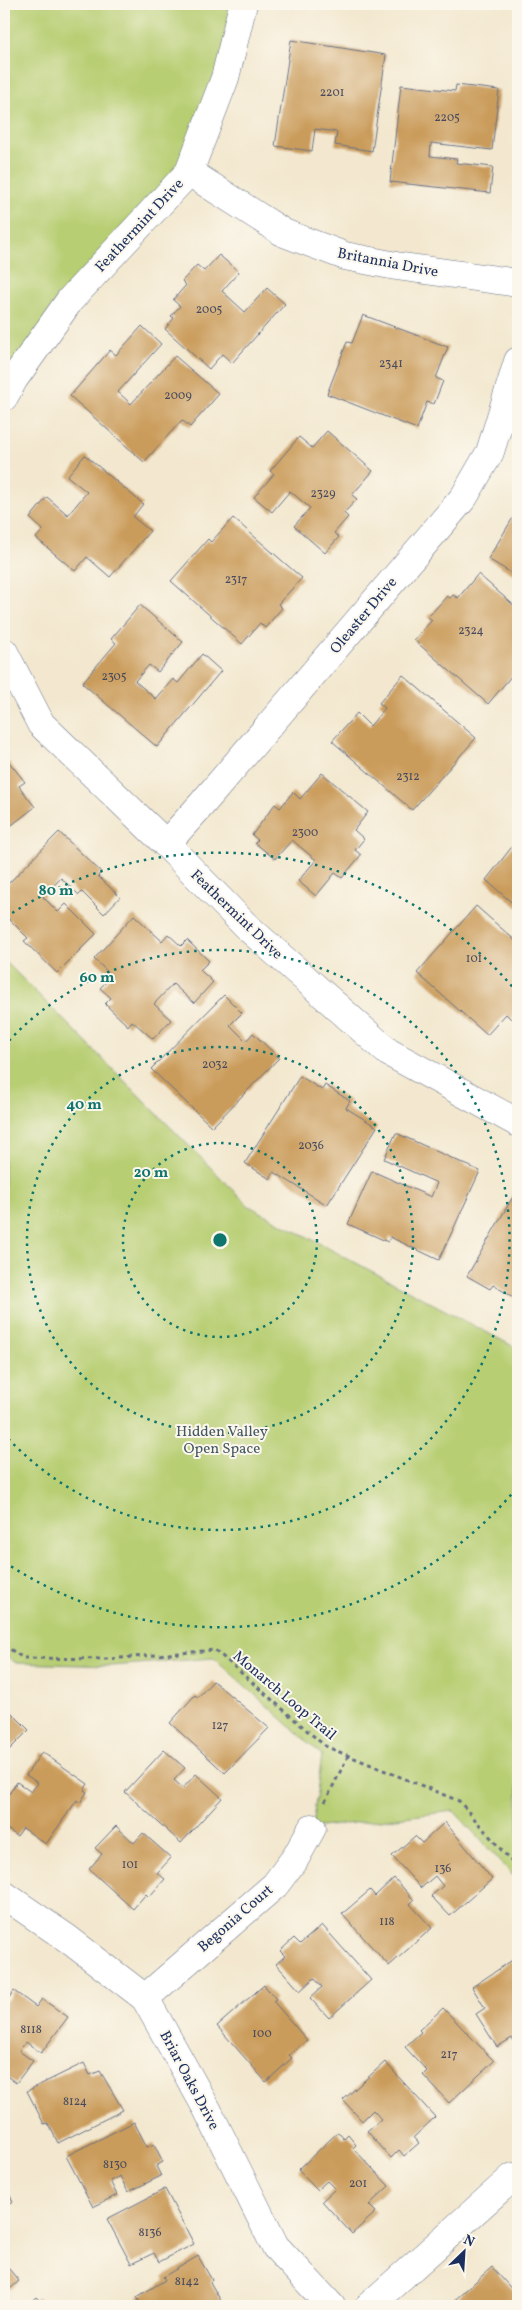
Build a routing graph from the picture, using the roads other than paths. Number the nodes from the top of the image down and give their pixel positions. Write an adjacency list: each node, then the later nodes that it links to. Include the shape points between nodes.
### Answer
1 (243, 4): 2 (street, Feathermint Drive, via 225,78)
2 (188, 172): 3 (street, Britannia Drive, via 284,233 345,256); 5 (street, Feathermint Drive, via 70,300)
3 (518, 283)
4 (518, 361): 7 (street, Oleaster Drive, via 490,452 464,497)
5 (4, 397)
6 (4, 652): 7 (street, Feathermint Drive, via 41,724)
7 (166, 844): 8 (street, Feathermint Drive, via 245,925 388,1052)
8 (516, 1118)
9 (312, 1828): 11 (street, Begonia Court, via 296,1857 275,1884)
10 (4, 1895): 11 (street, Briar Oaks Drive)
11 (145, 1998): 13 (street, Briar Oaks Drive, via 207,2109 275,2246)
12 (513, 2177): 14 (street)
13 (331, 2306)
14 (369, 2306)

